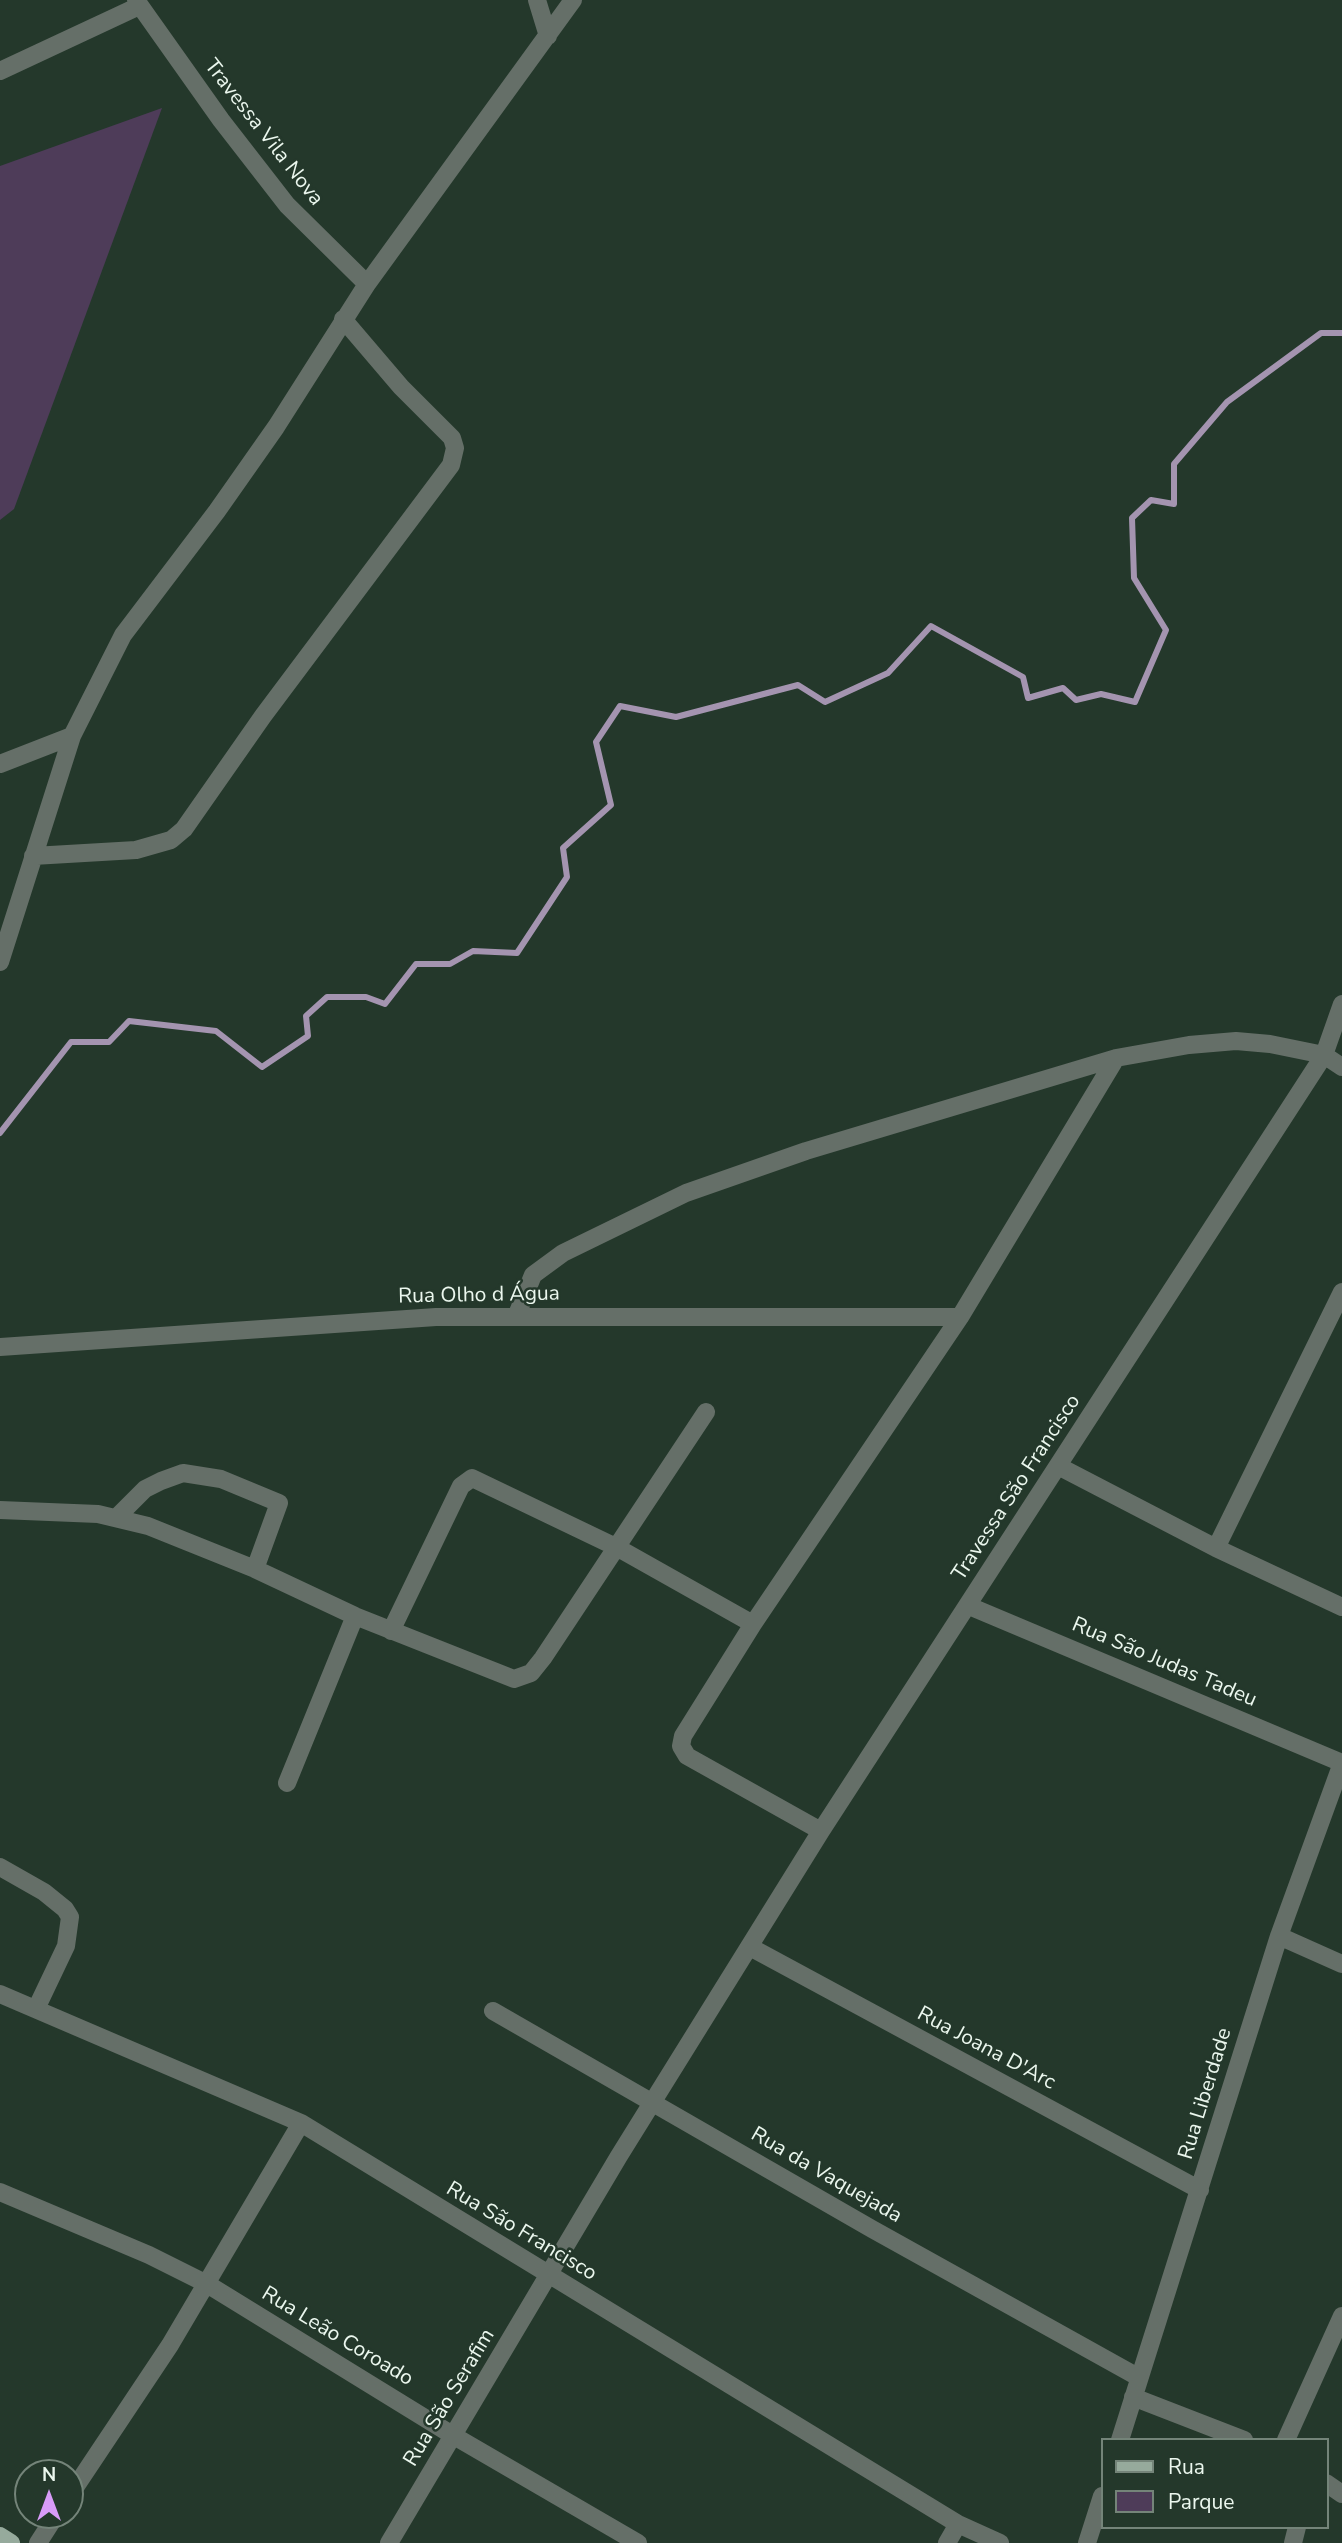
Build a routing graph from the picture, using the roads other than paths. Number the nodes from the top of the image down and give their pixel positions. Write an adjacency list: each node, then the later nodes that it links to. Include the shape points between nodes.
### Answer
1 (537, 0): 4 (street)
2 (573, 0): 4 (street)
3 (138, 3): 5 (street); 6 (street, Travessa Vila Nova, via 287,205)
4 (548, 36): 6 (street)
5 (0, 71)
6 (367, 284): 7 (street)
7 (343, 319): 8 (street, via 251,463 122,635); 10 (street, via 452,438 455,448 450,465 184,829 171,840 136,850)
8 (72, 736): 9 (street); 10 (street)
9 (0, 764)
10 (33, 856): 11 (street)
11 (0, 962)
12 (1342, 1004): 13 (street, Travessa São Francisco)
13 (1324, 1055): 14 (street, via 1236,1041); 15 (street); 21 (street, Travessa São Francisco, via 1144,1328)
14 (1116, 1058): 17 (street, via 740,1172 686,1193 542,1266 526,1286); 18 (street)
15 (1342, 1067)
16 (1342, 1292): 25 (street)
17 (516, 1317): 18 (street, Rua Olho d Água); 19 (street, Rua Olho d Água, via 363,1320)
18 (960, 1317): 30 (street)
19 (0, 1346)
20 (706, 1412): 24 (street)
21 (1060, 1467): 25 (street); 27 (street, Travessa São Francisco)
22 (0, 1510): 23 (street)
23 (117, 1517): 26 (street); 26 (street, via 145,1489 161,1481 183,1474 221,1479 278,1503)
24 (618, 1548): 30 (street); 31 (street, via 543,1658 524,1677 501,1676); 31 (street, via 480,1479 468,1479)
25 (1216, 1548): 28 (street)
26 (255, 1569): 29 (street)
27 (969, 1606): 32 (street, Rua São Judas Tadeu); 34 (street, Travessa São Francisco)
28 (1342, 1607)
29 (355, 1616): 31 (street); 33 (street)
30 (753, 1623): 34 (street, via 690,1723 681,1746 687,1756)
31 (391, 1631)
32 (1342, 1763): 36 (street, Rua Liberdade)
33 (287, 1783)
34 (821, 1831): 37 (street, Travessa São Francisco)
35 (0, 1867): 40 (street, via 44,1892 65,1909 71,1924 66,1946)
36 (1279, 1936): 38 (street); 44 (street, Rua Liberdade)
37 (750, 1947): 42 (street, Travessa São Francisco); 44 (street, Rua Joana D'Arc)
38 (1342, 1964)
39 (0, 1994): 40 (street, Rua São Francisco)
40 (36, 2009): 43 (street, Rua São Francisco)
41 (493, 2011): 42 (street, Rua da Vaquejada)
42 (652, 2103): 46 (street, Rua São Serafim); 49 (street, Rua da Vaquejada)
43 (301, 2123): 46 (street, Rua São Francisco); 47 (street)
44 (1200, 2190): 49 (street, Rua Liberdade)
45 (0, 2192): 47 (street, Rua Leão Coroado)
46 (549, 2276): 51 (street, Rua São Serafim); 57 (street, Rua São Francisco)
47 (207, 2284): 51 (street, Rua Leão Coroado); 55 (street)
48 (1342, 2316): 54 (street)
49 (1138, 2377): 50 (street, Rua Liberdade)
50 (1133, 2397): 52 (street, Rua Liberdade); 53 (street)
51 (454, 2436): 59 (street, Rua Leão Coroado); 61 (street, Rua São Serafim)
52 (1121, 2438)
53 (1239, 2438)
54 (1287, 2438)
55 (84, 2473)
56 (1100, 2502): 64 (street)
57 (958, 2524): 62 (street); 63 (street, Rua São Francisco)
58 (0, 2536): 60 (main road)
59 (630, 2541)
60 (11, 2543)
61 (389, 2543)
62 (947, 2543)
63 (1000, 2543)
64 (1087, 2543)

